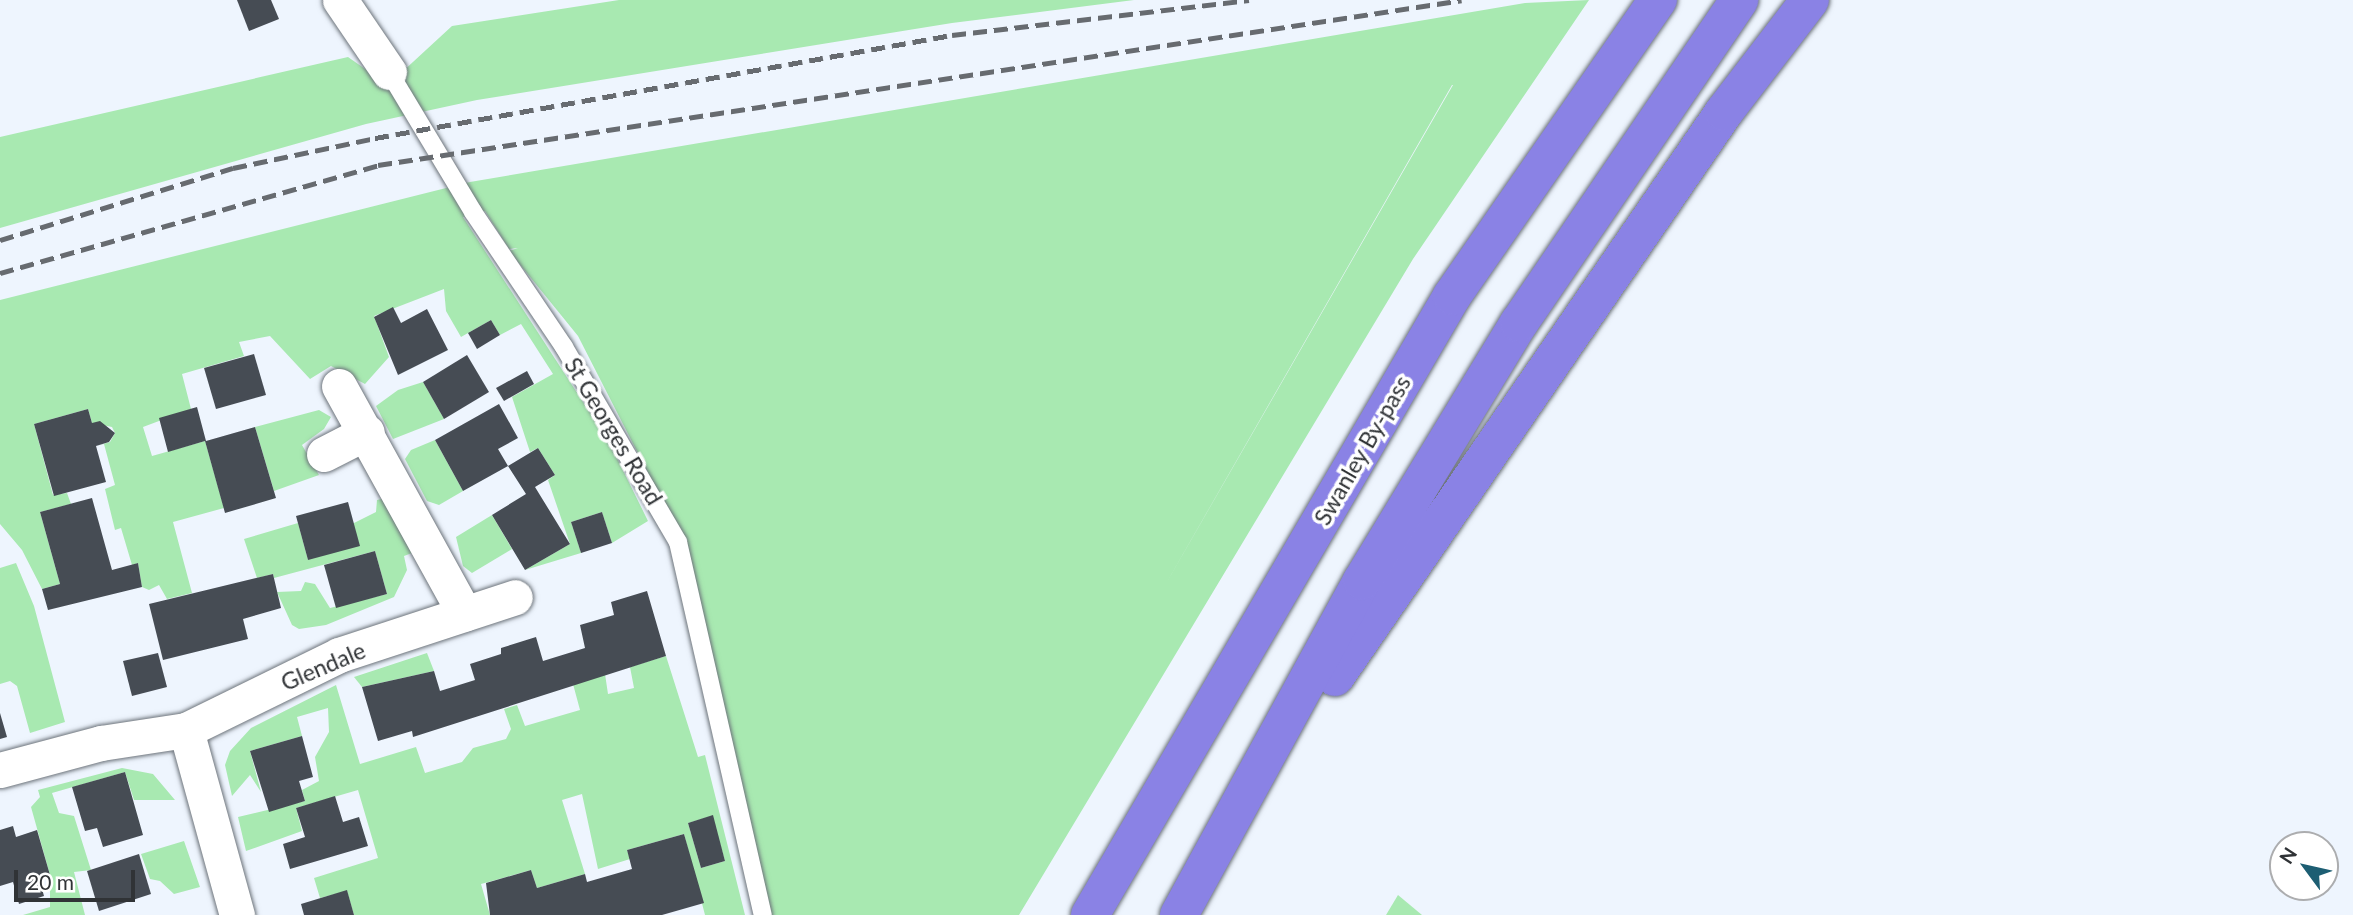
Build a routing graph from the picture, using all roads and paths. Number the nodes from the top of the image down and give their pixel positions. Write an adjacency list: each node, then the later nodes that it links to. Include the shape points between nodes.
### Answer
1 (340, 0): 5 (street, St Georges Road)
2 (1658, 0): 16 (highway, Swanley By-pass, via 1452,296)
3 (1739, 0): 13 (highway, via 1519,323 1362,581)
4 (1810, 0): 13 (highway, via 1724,112)
5 (389, 72): 15 (lane, St Georges Road, via 473,212 564,346 678,542)
6 (339, 386): 7 (street)
7 (367, 432): 8 (street); 10 (street)
8 (324, 454)
9 (516, 597): 10 (street, Glendale)
10 (465, 614): 11 (street, Glendale, via 339,655)
11 (186, 730): 12 (street, Glendale, via 101,743); 14 (street)
12 (0, 770)
13 (1230, 828): 17 (highway)
14 (237, 915)
15 (763, 915)
16 (1090, 915)
17 (1179, 915)

